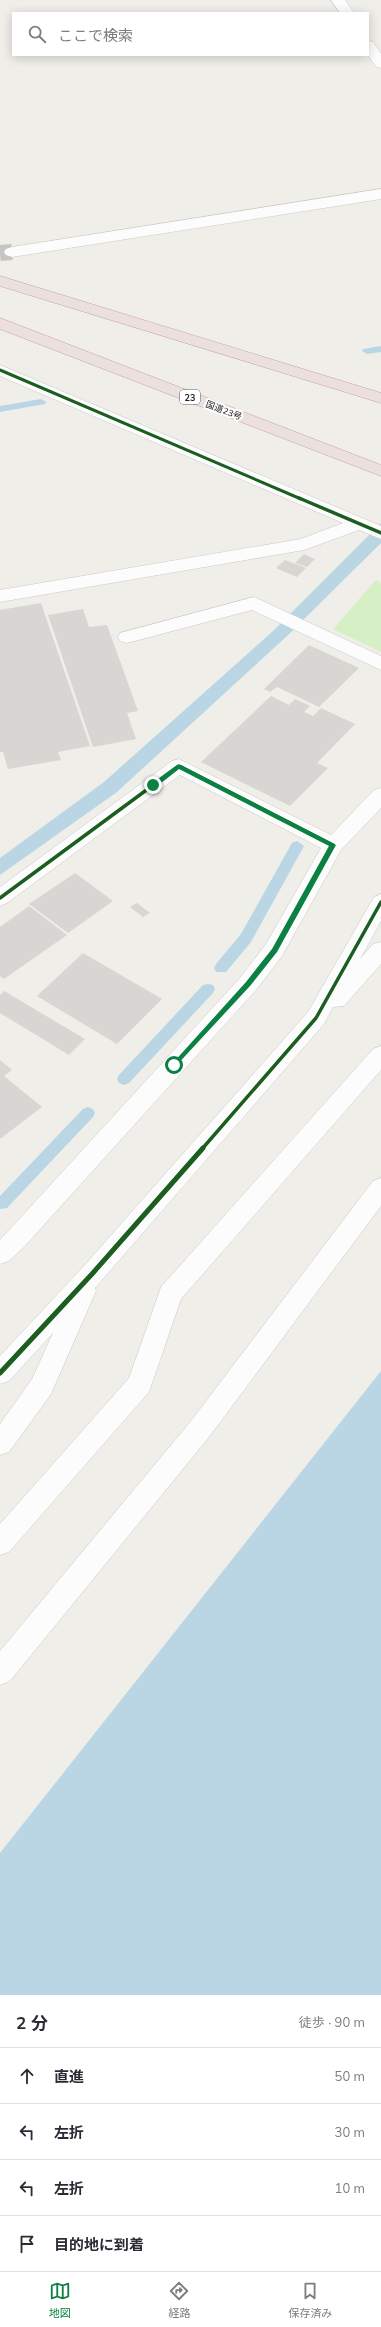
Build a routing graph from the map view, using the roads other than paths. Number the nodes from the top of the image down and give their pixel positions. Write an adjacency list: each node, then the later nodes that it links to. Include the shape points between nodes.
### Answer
1 (338, 0): 2 (street)
2 (346, 12)
3 (369, 46): 4 (street)
4 (381, 64)
5 (381, 194): 6 (street)
6 (12, 252)
7 (0, 281): 10 (highway)
8 (0, 323): 11 (highway, 国道23号 / 23)
9 (0, 370): 12 (street)
10 (381, 398)
11 (381, 471)
12 (369, 528): 13 (street, via 304,544)
13 (0, 596)
14 (127, 637): 15 (street, via 254,602)
15 (381, 664)
16 (381, 796): 17 (street)
17 (333, 845): 18 (street, via 179,766); 24 (street, via 274,950 248,984 16,1240)
18 (0, 898)
19 (381, 902): 21 (street)
20 (381, 950): 21 (street, via 326,1011)
21 (316, 1018): 25 (street)
22 (381, 1056): 28 (street, via 170,1294 140,1384)
23 (381, 1188): 29 (street, via 200,1430)
24 (0, 1254)
25 (92, 1274): 26 (street); 27 (street, via 42,1386)
26 (0, 1373)
27 (0, 1444)
28 (0, 1543)
29 (0, 1672)

